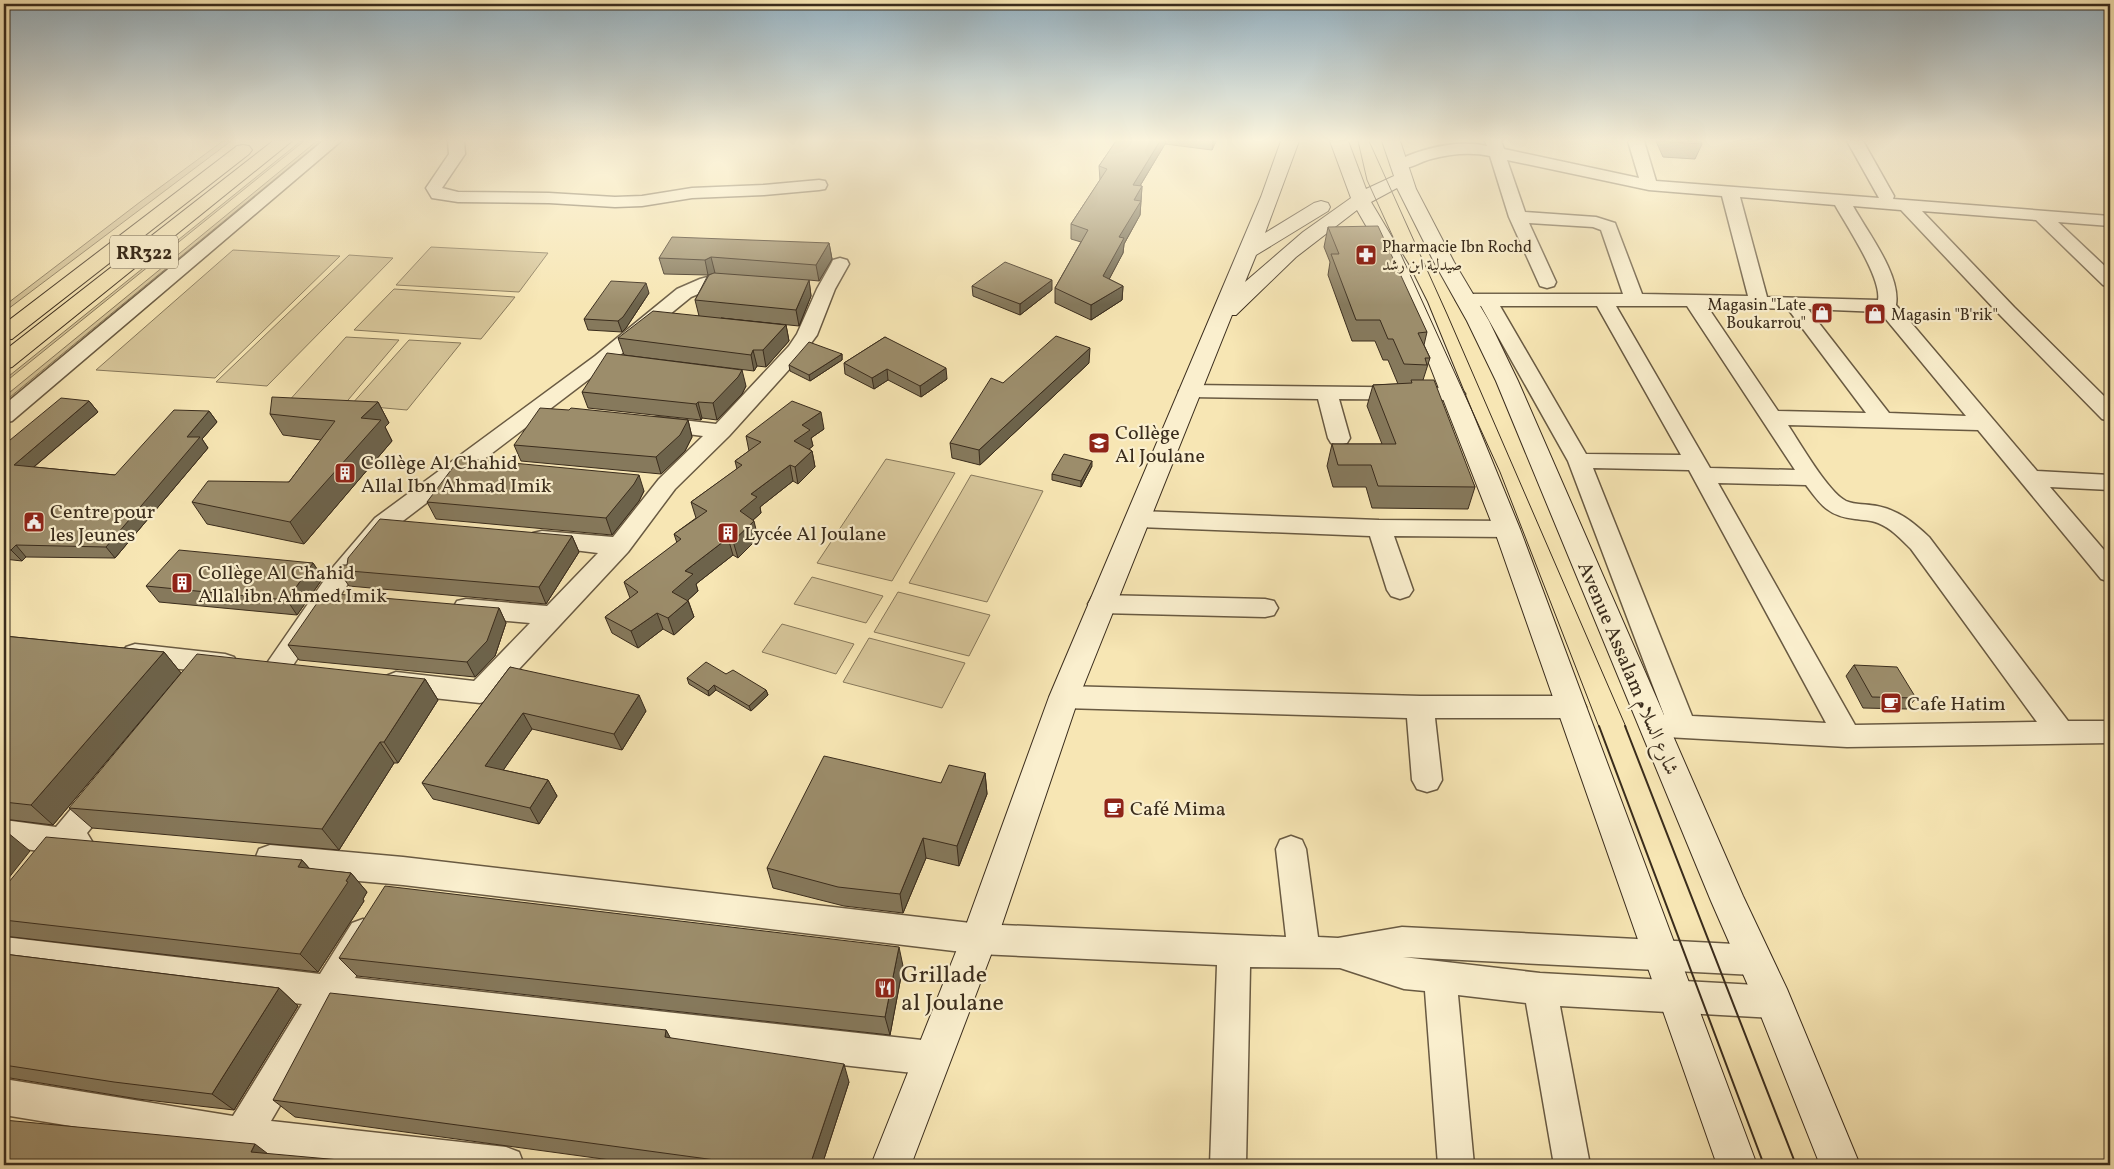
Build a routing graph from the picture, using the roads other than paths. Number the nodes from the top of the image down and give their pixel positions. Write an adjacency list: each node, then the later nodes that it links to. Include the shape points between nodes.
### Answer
1 (184, 196): 34 (main road, RR322)
2 (216, 196): 36 (main road, RR322)
3 (269, 196): 44 (street)
4 (448, 196): 5 (street, via 615,202)
5 (676, 196)
6 (1271, 196): 19 (main road)
7 (1353, 196): 19 (main road)
8 (1355, 196): 31 (main road)
9 (1359, 196): 40 (main road, via 1398,264)
10 (1410, 196): 24 (main road, Avenue Assalam شارع السلام, via 1424,223)
11 (1511, 196): 17 (street)
12 (1731, 196): 28 (street)
13 (1770, 196): 14 (street)
14 (1841, 200): 15 (street); 30 (street, via 1882,273 1888,295)
15 (1906, 205): 16 (street); 43 (street)
16 (2040, 215): 18 (street); 21 (street)
17 (1518, 217): 22 (street); 26 (street, via 1591,222 1609,227)
18 (2110, 221)
19 (1247, 252): 31 (main road)
20 (840, 264): 49 (street, via 816,289 797,334)
21 (2110, 281)
22 (1547, 282)
23 (752, 284): 32 (street, via 715,282 696,287)
24 (1477, 300): 25 (street); 51 (street); 84 (main road, Avenue Assalam شارع السلام, via 1478,321 1514,397)
25 (1603, 300): 26 (street); 54 (street)
26 (1635, 300): 27 (street)
27 (1692, 300): 28 (street); 45 (street)
28 (1759, 302): 29 (street)
29 (1794, 304): 30 (street); 46 (street)
30 (1886, 306): 48 (street)
31 (1221, 316): 38 (main road)
32 (653, 319): 33 (street); 35 (street)
33 (682, 322)
34 (4, 334)
35 (602, 360): 37 (street); 41 (street)
36 (4, 362)
37 (632, 364)
38 (1190, 391): 39 (street); 60 (main road)
39 (1327, 394): 40 (street); 50 (street)
40 (1454, 394): 64 (main road)
41 (532, 411): 42 (street); 52 (street)
42 (561, 414)
43 (2110, 414)
44 (4, 416)
45 (1772, 418): 46 (street); 55 (street)
46 (1883, 420): 48 (street)
47 (636, 422): 49 (street)
48 (1984, 423): 56 (street)
49 (721, 431): 59 (street)
50 (1339, 438)
51 (1579, 461): 54 (street); 85 (street)
52 (462, 465): 53 (street); 61 (street)
53 (492, 468)
54 (1699, 469): 55 (street); 88 (street)
55 (1812, 478): 86 (street, via 1835,505 1879,514 1903,526 1920,543)
56 (2030, 478): 58 (street); 67 (street)
57 (638, 482): 59 (street)
58 (2110, 482)
59 (667, 484): 66 (street)
60 (1139, 519): 63 (street); 71 (main road)
61 (383, 524): 62 (street); 69 (street)
62 (413, 527)
63 (1379, 528): 64 (street); 68 (street)
64 (1507, 529): 83 (main road)
65 (521, 537): 66 (street)
66 (619, 546): 74 (street)
67 (2110, 573)
68 (1400, 590)
69 (327, 596): 70 (street); 77 (street)
70 (356, 598)
71 (1101, 604): 73 (street); 81 (main road)
72 (445, 606): 74 (street)
73 (1264, 608)
74 (553, 616): 79 (street, via 480,692)
75 (112, 652): 76 (street)
76 (208, 662): 77 (street); 80 (street)
77 (260, 668): 78 (street)
78 (305, 673)
79 (373, 680)
80 (190, 684)
81 (1064, 697): 82 (street); 98 (main road)
82 (1420, 707): 83 (street); 90 (street)
83 (1572, 707): 103 (main road)
84 (1653, 725): 85 (street); 104 (main road, Avenue Assalam شارع السلام)
85 (1682, 726): 88 (street)
86 (2061, 732): 87 (street); 88 (street)
87 (2110, 732)
88 (1847, 736)
89 (117, 774): 92 (street)
90 (1427, 780)
91 (4, 833): 92 (street)
92 (62, 841): 93 (street); 96 (street)
93 (111, 845)
94 (1290, 849): 101 (street)
95 (247, 857): 97 (street)
96 (40, 868)
97 (402, 871): 98 (street); 107 (street)
98 (979, 939): 99 (street); 110 (main road)
99 (1234, 951): 101 (street); 115 (street)
100 (4, 952): 107 (street)
101 (1304, 952): 102 (street)
102 (1338, 953): 103 (street, via 1402,942); 105 (street, via 1404,973)
103 (1662, 955): 104 (street); 108 (main road)
104 (1754, 960): 109 (main road, Avenue Assalam شارع السلام)
105 (1440, 978): 106 (street); 116 (street)
106 (1540, 988): 108 (street); 117 (street)
107 (327, 991): 110 (street); 112 (street)
108 (1677, 998): 109 (street); 118 (main road)
109 (1774, 1002): 119 (main road, Avenue Assalam شارع السلام)
110 (931, 1058): 114 (main road)
111 (4, 1098): 112 (street)
112 (242, 1136): 113 (street)
113 (506, 1165)
114 (891, 1165)
115 (1228, 1165)
116 (1456, 1165)
117 (1572, 1165)
118 (1736, 1165)
119 (1840, 1165)

